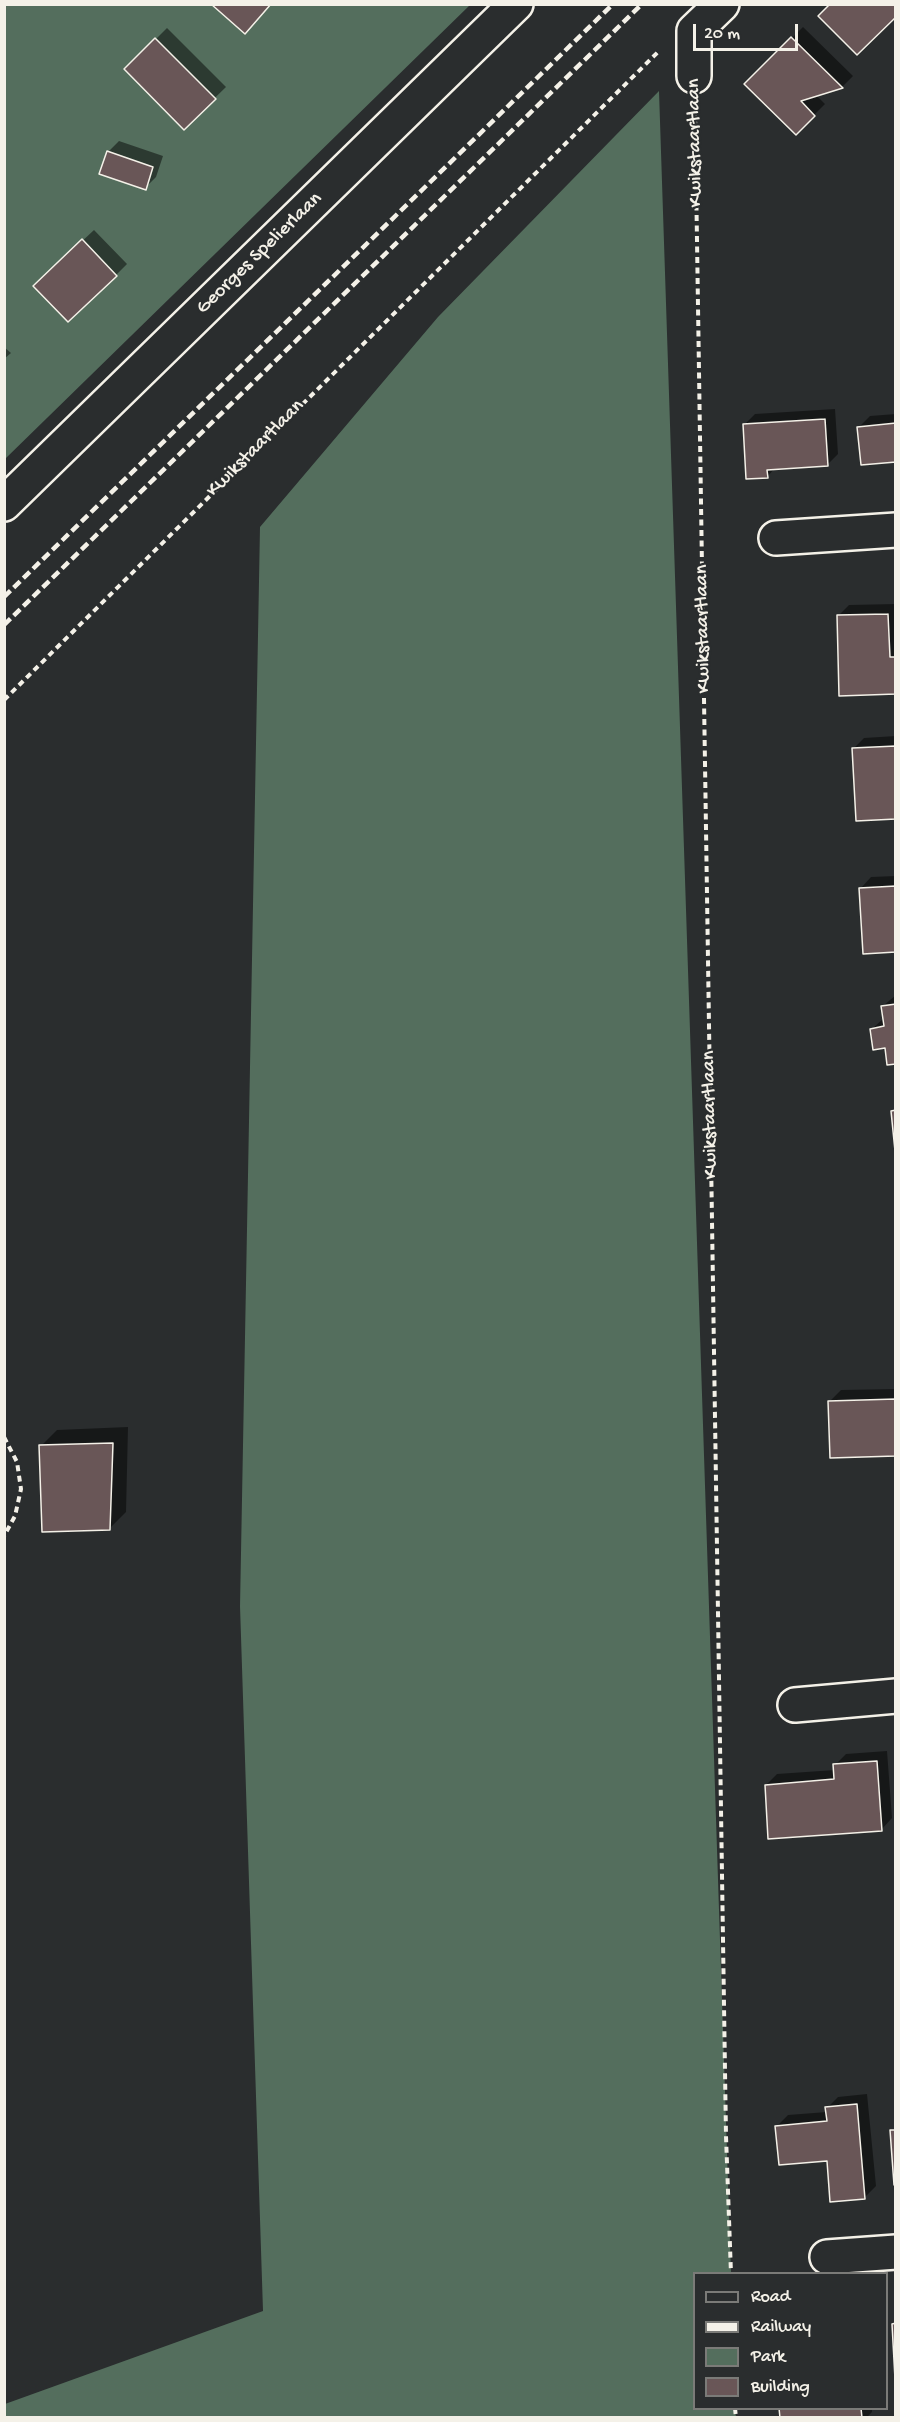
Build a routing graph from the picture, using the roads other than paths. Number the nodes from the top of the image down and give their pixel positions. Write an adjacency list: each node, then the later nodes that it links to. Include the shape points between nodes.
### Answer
1 (516, 4): 4 (street, Georges Spelierlaan)
2 (722, 4): 3 (street, Kwikstaartlaan, via 694,31)
3 (694, 76)
4 (5, 503)
5 (896, 530): 6 (street)
6 (776, 538)
7 (896, 1696): 8 (street)
8 (795, 1705)
9 (896, 2252): 10 (street)
10 (827, 2257)

